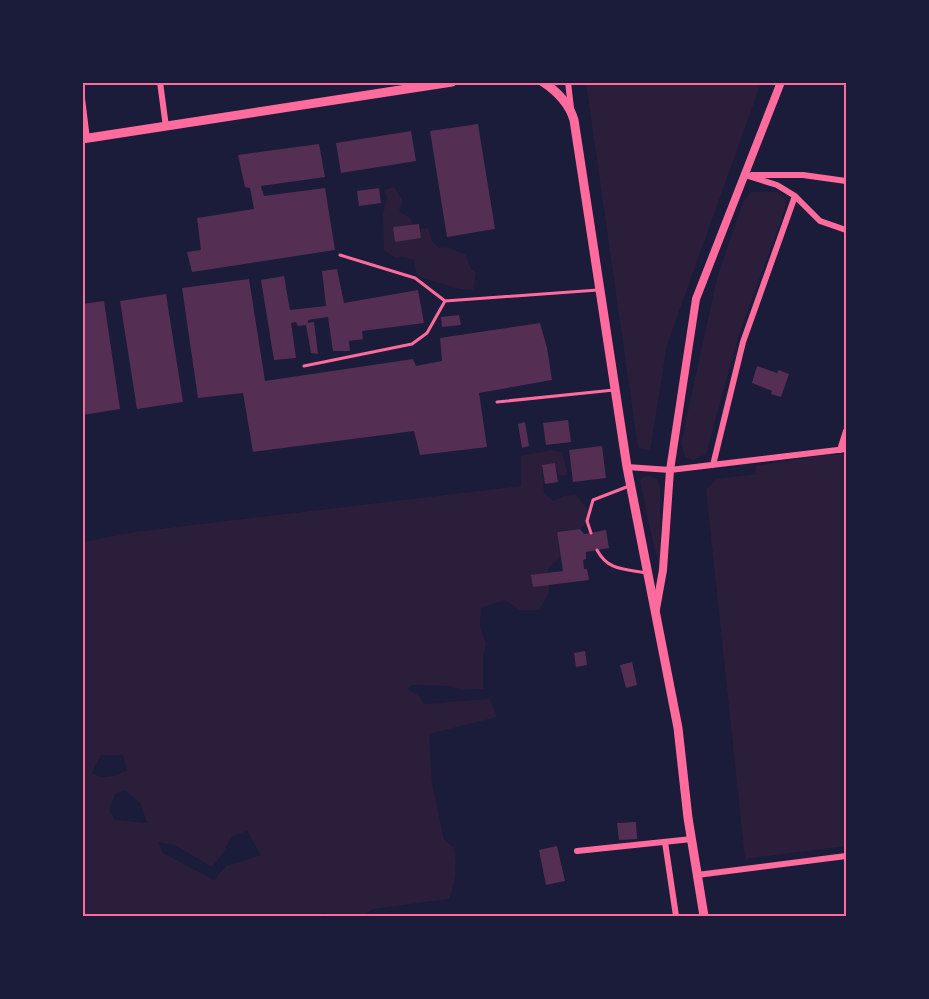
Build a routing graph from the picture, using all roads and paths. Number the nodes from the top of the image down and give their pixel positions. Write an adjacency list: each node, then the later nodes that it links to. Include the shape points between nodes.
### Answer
1 (160, 82): 8 (street)
2 (452, 82): 8 (main road)
3 (543, 82): 7 (main road)
4 (568, 82): 7 (street)
5 (781, 82): 10 (main road)
6 (82, 98): 9 (street)
7 (571, 109): 15 (main road)
8 (166, 127): 9 (main road)
9 (85, 139)
10 (745, 175): 11 (street, via 803,175); 12 (street, via 777,185); 24 (main road, via 696,299)
11 (846, 181)
12 (795, 196): 13 (street, via 820,221); 22 (street, via 743,342)
13 (846, 231)
14 (340, 255): 16 (lane, via 415,278)
15 (600, 290): 16 (lane); 18 (main road)
16 (445, 302): 17 (lane, via 428,333 412,344)
17 (304, 366)
18 (615, 390): 19 (lane); 23 (main road)
19 (497, 402)
20 (846, 431): 21 (street)
21 (843, 450): 22 (street)
22 (713, 465): 24 (street)
23 (627, 467): 24 (street); 25 (main road)
24 (670, 470): 29 (main road, via 663,570)
25 (631, 485): 26 (lane, via 593,500 587,521); 28 (main road)
26 (591, 533)
27 (597, 550): 28 (lane, via 603,561 616,567)
28 (649, 573): 29 (main road)
29 (656, 609): 30 (main road, via 678,728)
30 (692, 839): 31 (street); 34 (main road)
31 (665, 842): 32 (street); 35 (street)
32 (577, 851)
33 (846, 856): 34 (street)
34 (697, 875): 36 (main road)
35 (676, 916)
36 (704, 916)

